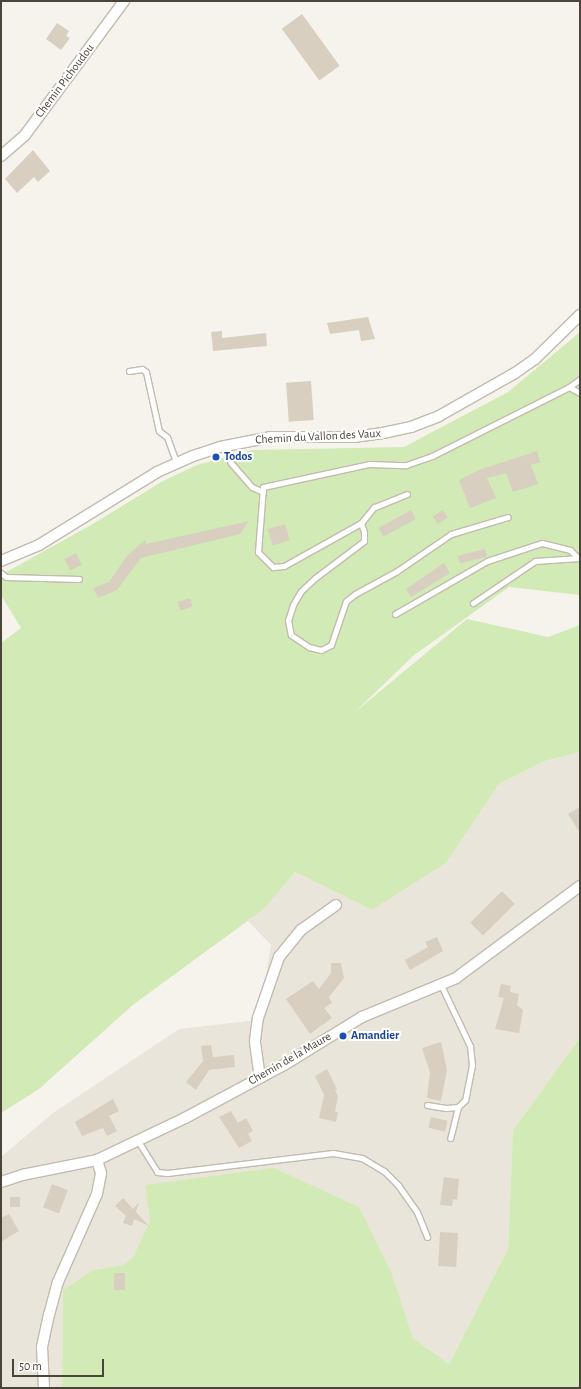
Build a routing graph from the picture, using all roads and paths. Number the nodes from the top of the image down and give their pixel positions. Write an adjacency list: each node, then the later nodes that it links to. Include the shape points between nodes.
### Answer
1 (124, 1): 2 (street, Chemin Pichoudou, via 25,135)
2 (1, 156)
3 (580, 315): 8 (street, Chemin du Vallon des Vaux, via 535,359 515,373 466,402 411,427 354,437 271,437)
4 (129, 371): 9 (lane, via 142,369 146,372 159,431 167,437)
5 (580, 379): 6 (lane)
6 (569, 387): 7 (lane); 10 (lane, via 432,456 406,465 369,464 270,485 263,487)
7 (580, 393)
8 (224, 446): 9 (street, Chemin du Vallon des Vaux); 10 (lane, via 236,469 252,487)
9 (176, 462): 15 (street, Chemin du Vallon des Vaux, via 39,545)
10 (263, 492): 13 (lane, via 257,548 263,559 273,567 284,566)
11 (407, 494): 13 (lane, via 374,507)
12 (508, 517): 13 (lane, via 451,534 397,571 355,594 346,601 331,645 321,650 309,647 291,635 288,620 293,605 301,591 315,578 364,541)
13 (361, 523)
14 (579, 558): 18 (lane, via 535,561); 19 (lane, via 570,550 542,543 487,561)
15 (1, 560)
16 (1, 573): 17 (lane, via 6,577)
17 (79, 580)
18 (473, 603)
19 (395, 614)
20 (580, 886): 22 (street, Chemin de la Maure, via 475,966)
21 (336, 906): 23 (street, via 301,930 279,956 258,1018 255,1041)
22 (441, 984): 23 (street, Chemin de la Maure, via 362,1017); 25 (lane, via 470,1046 472,1064 465,1100)
23 (260, 1078): 27 (street, Chemin de la Maure)
24 (427, 1105): 25 (lane)
25 (458, 1107): 26 (lane)
26 (450, 1138)
27 (138, 1141): 28 (street, Chemin de la Maure); 30 (lane, via 157,1172 167,1173 333,1153 362,1158 384,1170 398,1185 417,1212)
28 (97, 1160): 29 (street, Chemin de la Maure, via 22,1174); 31 (street, via 101,1173 97,1194 58,1282 47,1322 42,1347)
29 (1, 1182)
30 (427, 1237)
31 (44, 1388)

